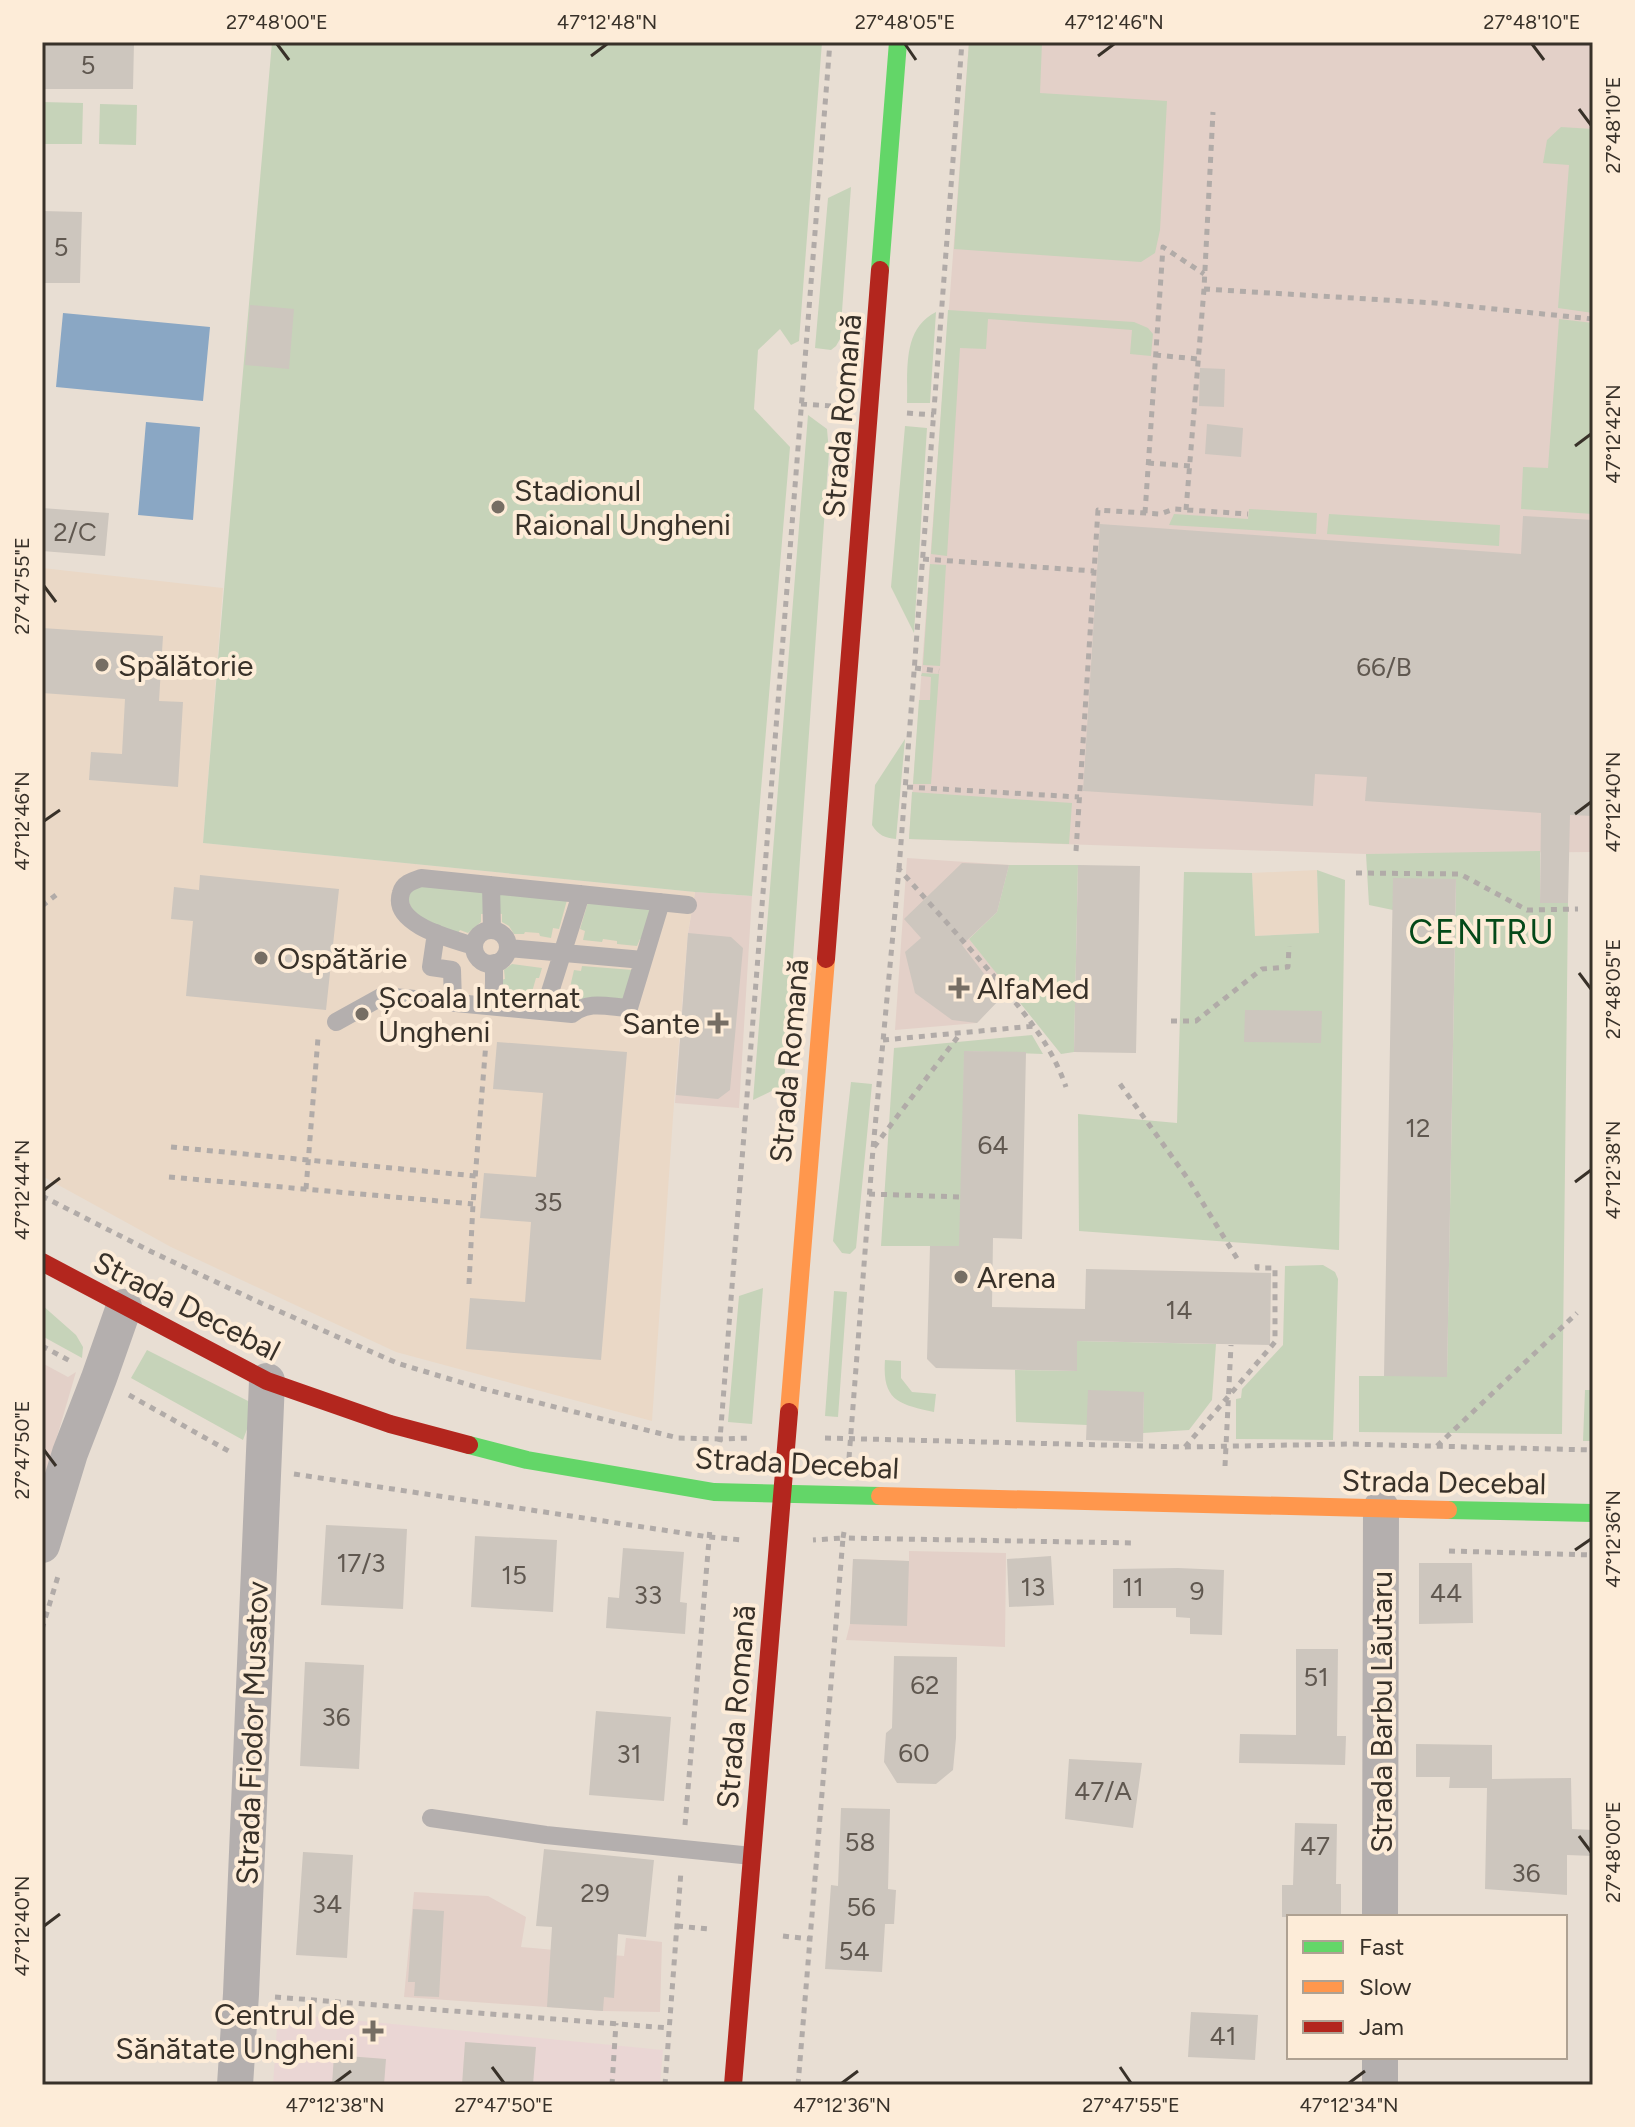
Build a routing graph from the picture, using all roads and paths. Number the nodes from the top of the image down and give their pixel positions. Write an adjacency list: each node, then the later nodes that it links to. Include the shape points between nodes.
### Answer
1 (898, 42): 70 (main road, Strada Romană)
2 (962, 42): 14 (path)
3 (1213, 112): 4 (path)
4 (1205, 274): 5 (path); 7 (path, via 1163,247)
5 (1204, 289): 6 (path); 8 (path)
6 (1593, 319)
7 (1155, 355): 8 (path); 9 (path)
8 (1198, 359): 10 (path)
9 (1148, 463): 10 (path); 12 (path)
10 (1190, 466): 11 (path)
11 (1186, 510): 12 (path); 13 (path)
12 (1145, 513): 15 (path, via 1098,510)
13 (1248, 514)
14 (923, 559): 15 (path); 16 (path)
15 (1094, 571): 19 (path)
16 (915, 668): 17 (path); 18 (path)
17 (939, 671)
18 (907, 787): 19 (path); 21 (path)
19 (1079, 797): 20 (path)
20 (1076, 851)
21 (899, 869): 43 (path); 47 (path)
22 (1356, 873): 29 (path, via 1460,874 1527,910)
23 (491, 885): 24 (lane); 30 (lane); 31 (lane, via 410,881 402,889 400,906 416,924)
24 (581, 894): 26 (lane); 35 (lane)
25 (56, 895): 28 (path)
26 (661, 902): 27 (lane); 36 (lane)
27 (688, 905)
28 (42, 906)
29 (1578, 909)
30 (492, 930): 32 (lane, via 479,934); 34 (lane, via 503,936)
31 (436, 933): 32 (lane); 38 (lane, via 431,967 452,970)
32 (474, 946): 37 (lane, via 480,960)
33 (1289, 946): 41 (path, via 1288,967 1262,969 1196,1021)
34 (508, 948): 35 (lane); 37 (lane)
35 (562, 953): 36 (lane); 40 (lane)
36 (643, 960): 40 (lane, via 629,1008 589,1005 572,1014)
37 (494, 963): 39 (lane)
38 (453, 1002): 39 (lane); 42 (lane, via 383,996)
39 (494, 1006): 40 (lane)
40 (544, 1011)
41 (1171, 1021)
42 (336, 1022)
43 (1035, 1026): 45 (path); 49 (path)
44 (487, 1027): 53 (path)
45 (961, 1033): 47 (path); 51 (path)
46 (318, 1037): 52 (path)
47 (883, 1040): 51 (path)
48 (1120, 1084): 59 (path)
49 (1066, 1087)
50 (171, 1147): 52 (path)
51 (873, 1149): 56 (path)
52 (309, 1159): 53 (path); 55 (path)
53 (476, 1176): 58 (path)
54 (169, 1177): 55 (path)
55 (306, 1189): 58 (path)
56 (869, 1194): 57 (path); 71 (path)
57 (961, 1197)
58 (473, 1204): 62 (path)
59 (1238, 1260)
60 (1257, 1260): 69 (path, via 1257,1268 1275,1268 1275,1342)
61 (42, 1262): 63 (main road, Strada Decebal)
62 (469, 1284)
63 (124, 1307): 67 (street); 68 (main road, Strada Decebal)
64 (1577, 1313): 73 (path)
65 (1231, 1345): 69 (path)
66 (42, 1346): 67 (path)
67 (99, 1378): 76 (path); 84 (street)
68 (267, 1381): 76 (street, Strada Fiodor Musatov); 78 (main road, Strada Decebal, via 390,1424 527,1460)
69 (1229, 1397): 72 (path); 74 (path)
70 (786, 1437): 71 (path); 78 (path, via 720,1439); 79 (main road, Strada Romană)
71 (850, 1439): 74 (path)
72 (1226, 1446): 73 (path); 74 (path); 77 (path)
73 (1436, 1446): 75 (path)
74 (1184, 1447)
75 (1593, 1450)
76 (263, 1466): 82 (path, via 304,1477); 89 (street, Strada Fiodor Musatov)
77 (1225, 1475)
78 (714, 1492): 79 (main road, Strada Decebal); 82 (path)
79 (782, 1493): 80 (main road, Strada Decebal); 83 (main road, Strada Romană)
80 (1381, 1508): 81 (main road, Strada Decebal); 88 (street, Strada Barbu Lăutaru)
81 (1593, 1513)
82 (709, 1537): 83 (path); 86 (path)
83 (777, 1542): 87 (main road, Strada Romană); 97 (path, via 843,1538)
84 (42, 1545)
85 (431, 1818): 86 (lane)
86 (683, 1850): 87 (lane); 91 (path)
87 (752, 1856): 96 (main road, Strada Romană)
88 (1380, 1915)
89 (241, 1994): 90 (path); 93 (street, Strada Fiodor Musatov)
90 (616, 2023): 91 (path); 94 (path)
91 (669, 2028): 95 (path)
92 (1380, 2059): 98 (street)
93 (235, 2085)
94 (612, 2085)
95 (665, 2085)
96 (733, 2085)
97 (798, 2085)
98 (1380, 2085)

